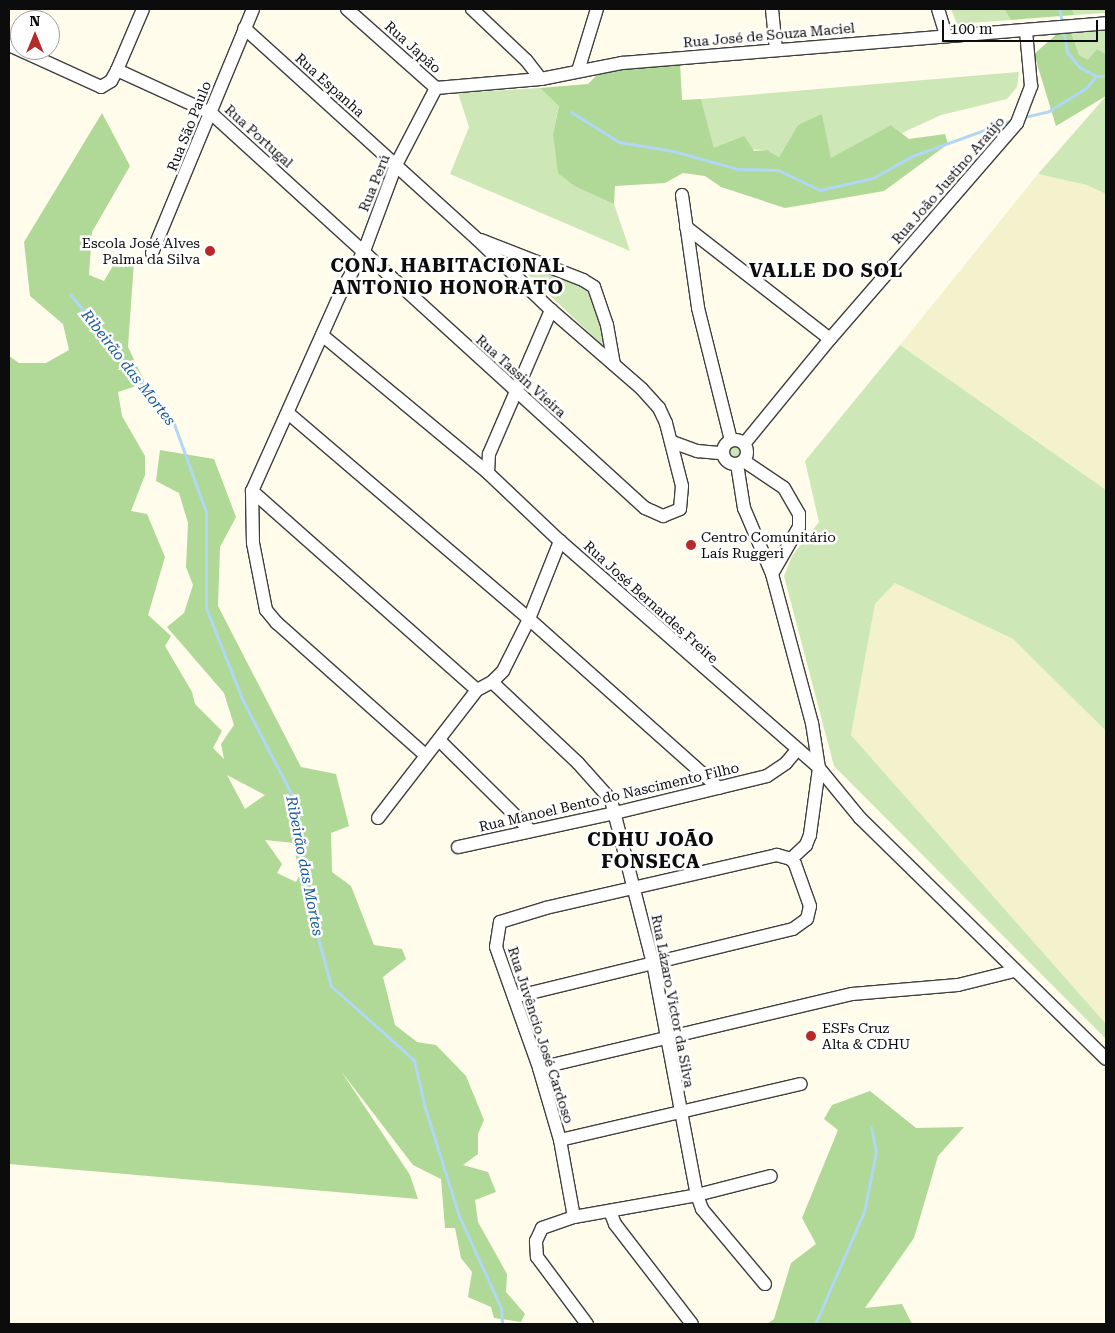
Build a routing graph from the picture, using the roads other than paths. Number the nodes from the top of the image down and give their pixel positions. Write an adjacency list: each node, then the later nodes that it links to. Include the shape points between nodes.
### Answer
1 (143, 9): 14 (street)
2 (251, 9): 9 (street, Rua São Paulo)
3 (347, 9): 17 (street, Rua Japão)
4 (472, 9): 16 (street, via 526,60)
5 (597, 9): 15 (street)
6 (772, 9): 13 (street)
7 (938, 9): 11 (street)
8 (1106, 23): 10 (street, Rua José de Souza Maciel)
9 (244, 28): 18 (street, Rua São Paulo); 19 (street, Rua Espanha)
10 (1026, 31): 11 (street, Rua José de Souza Maciel); 27 (street, Rua João Justino Araújo, via 1030,86 1017,123)
11 (946, 35): 13 (street, Rua José de Souza Maciel)
12 (9, 45): 14 (street, via 96,87 111,81)
13 (776, 50): 15 (street, Rua José de Souza Maciel, via 622,63)
14 (117, 70): 18 (street, Rua Portugal)
15 (578, 71): 16 (street, Rua José de Souza Maciel)
16 (541, 79): 17 (street, Rua José de Souza Maciel)
17 (436, 88): 19 (street, Rua Perú)
18 (211, 113): 23 (street, Rua Portugal); 24 (street, Rua São Paulo)
19 (396, 165): 22 (street, Rua Espanha); 23 (street, Rua Perú)
20 (682, 195): 21 (street)
21 (686, 228): 27 (street); 31 (street, via 698,308)
22 (477, 239): 25 (street, Rua Espanha); 28 (street, via 555,268 594,288 607,324)
23 (364, 251): 26 (street, Rua Perú); 29 (street, Rua Tassin Vieira)
24 (152, 253)
25 (551, 310): 28 (street, Rua Espanha); 29 (street)
26 (322, 335): 30 (street, Rua Perú); 36 (street, Rua José Bernardes Freire)
27 (830, 339): 33 (street, Rua João Justino Araújo)
28 (614, 364): 32 (street, Rua Espanha, via 659,408)
29 (516, 392): 36 (street, via 489,454); 38 (street, Rua Tassin Vieira, via 645,508)
30 (288, 413): 37 (street, Rua Perú); 41 (street)
31 (731, 440): 33 (street); 34 (street)
32 (672, 442): 34 (street, via 697,451); 38 (street, Rua Espanha, via 683,501 680,509)
33 (744, 444): 35 (street, via 747,453)
34 (722, 453): 35 (street, via 726,461)
35 (740, 462): 40 (street, via 744,508); 40 (street, via 784,488 799,514 799,527)
36 (488, 473): 39 (street, Rua José Bernardes Freire)
37 (252, 491): 43 (street); 46 (street, via 253,543 266,610 277,624)
38 (663, 516)
39 (560, 541): 41 (street); 45 (street, Rua José Bernardes Freire)
40 (772, 574): 47 (street, via 812,723)
41 (529, 620): 42 (street, via 503,671); 48 (street)
42 (492, 682): 43 (street); 49 (street, Rua Lázaro Victor da Silva, via 597,783 611,800)
43 (477, 690): 44 (street)
44 (439, 740): 46 (street); 51 (street)
45 (796, 751): 47 (street, Rua José Bernardes Freire); 48 (street, Rua Manoel Bento do Nascimento Filho, via 786,763 766,776)
46 (424, 754): 50 (street)
47 (819, 768): 53 (street, via 810,835 806,845); 56 (street, Rua José Bernardes Freire, via 860,818)
48 (719, 788): 49 (street, Rua Manoel Bento do Nascimento Filho)
49 (615, 813): 51 (street, Rua Manoel Bento do Nascimento Filho); 54 (street, Rua Lázaro Victor da Silva)
50 (378, 818)
51 (531, 831): 52 (street, Rua Manoel Bento do Nascimento Filho)
52 (458, 847)
53 (788, 857): 54 (street); 55 (street, via 808,897 809,913 793,929)
54 (634, 888): 55 (street, Rua Lázaro Victor da Silva); 57 (street, Rua Juvêncio José Cardoso, via 500,922 496,947)
55 (653, 962): 57 (street); 58 (street, Rua Lázaro Victor da Silva)
56 (1014, 971): 58 (street, via 958,985 852,994); 59 (street, Rua José Bernardes Freire)
57 (514, 997): 60 (street, Rua Juvêncio José Cardoso)
58 (667, 1037): 60 (street); 62 (street, Rua Lázaro Victor da Silva)
59 (1106, 1059)
60 (539, 1068): 63 (street, Rua Juvêncio José Cardoso)
61 (801, 1084): 62 (street)
62 (680, 1113): 63 (street); 65 (street, Rua Lázaro Victor da Silva)
63 (560, 1140): 67 (street, Rua Juvêncio José Cardoso)
64 (771, 1176): 65 (street)
65 (698, 1195): 66 (street); 68 (street, Rua Lázaro Victor da Silva, via 702,1208)
66 (610, 1211): 67 (street); 70 (street, via 615,1224)
67 (574, 1217): 69 (street, via 542,1228 535,1252)
68 (765, 1284)
69 (587, 1324)
70 (692, 1324)

